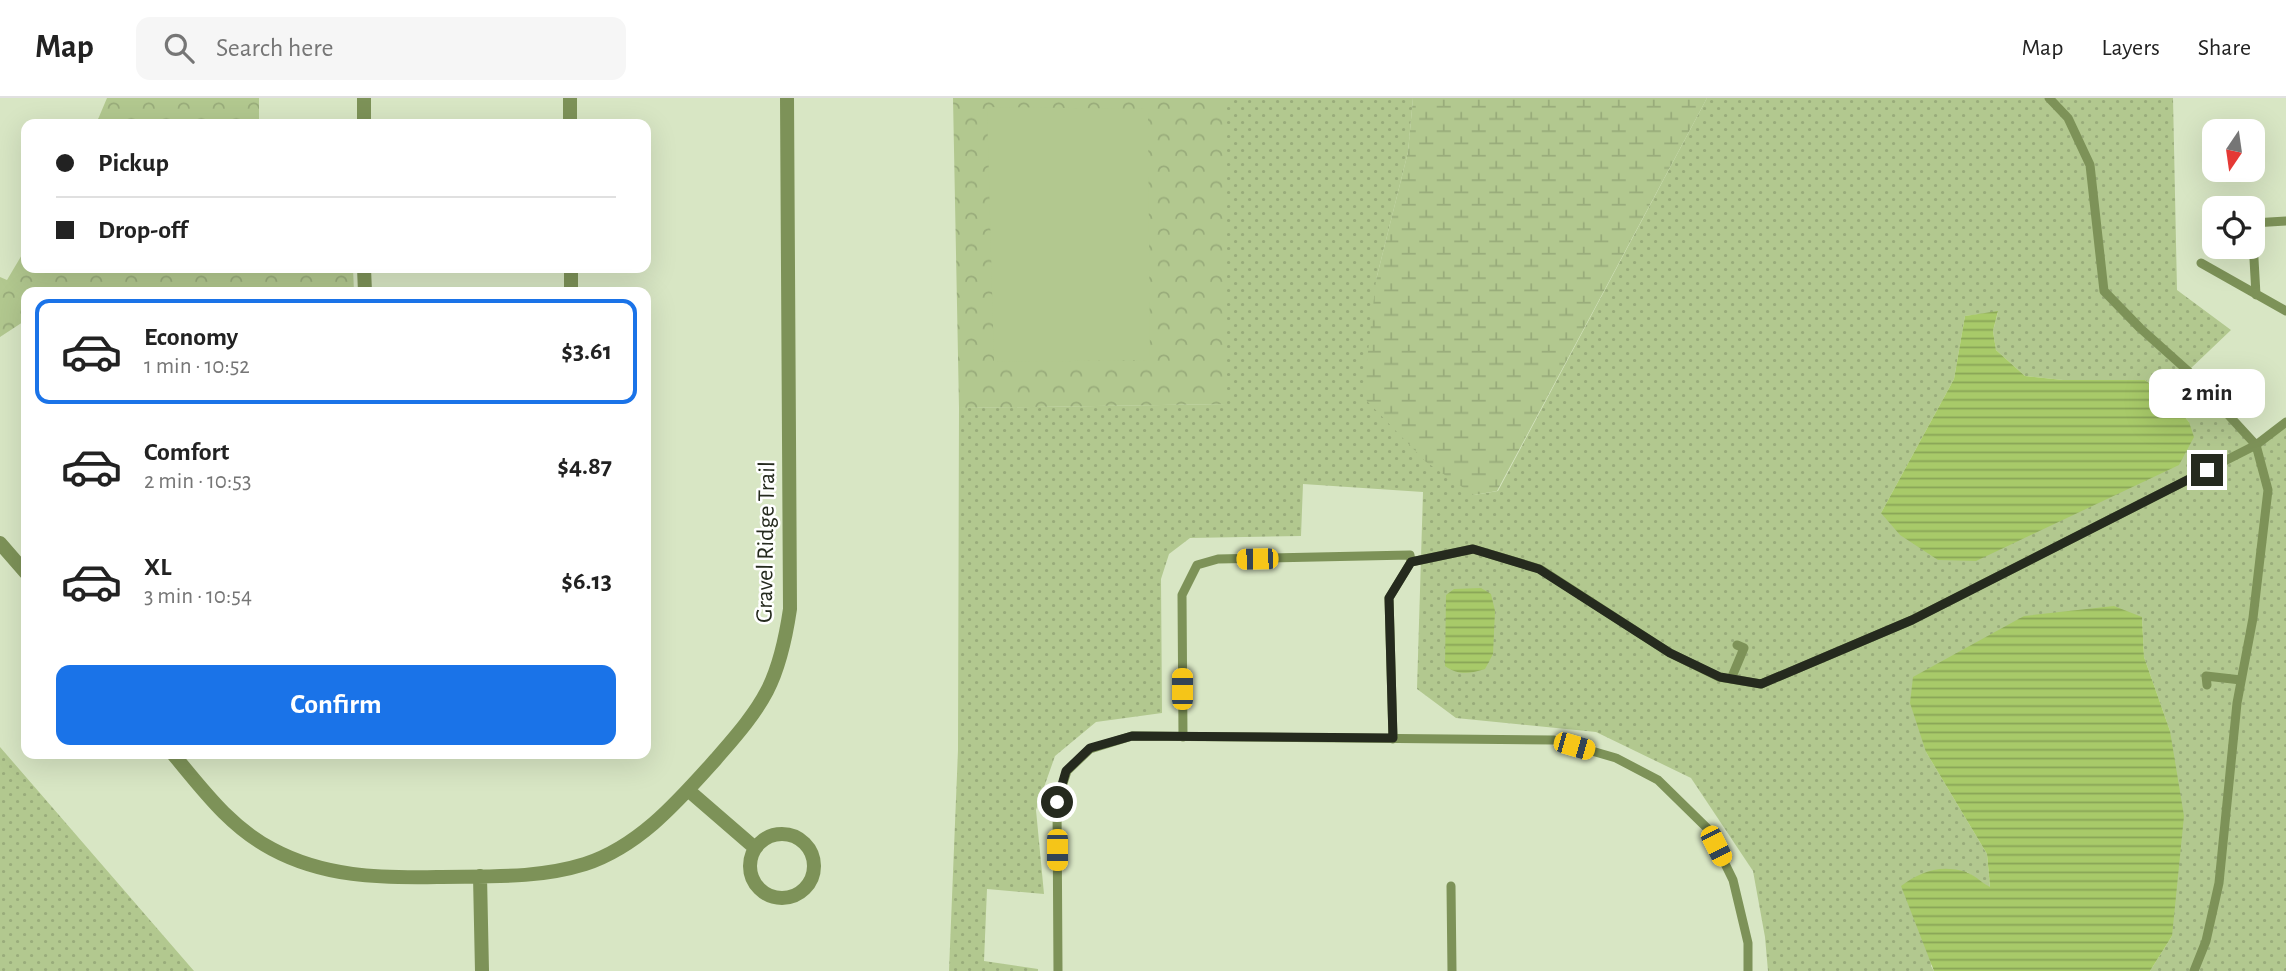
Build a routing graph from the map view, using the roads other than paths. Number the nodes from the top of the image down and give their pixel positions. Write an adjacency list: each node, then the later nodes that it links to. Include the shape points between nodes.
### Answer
1 (364, 98): 5 (street)
2 (570, 98): 6 (street)
3 (787, 98): 25 (street, Gravel Ridge Trail, via 787,633 767,691 740,731)
4 (2049, 98): 14 (lane, via 2068,118 2090,165 2104,291 2188,371)
5 (364, 119)
6 (570, 119)
7 (2286, 221): 8 (lane)
8 (2265, 222)
9 (2254, 259): 11 (lane)
10 (2201, 263): 11 (lane)
11 (2256, 295): 12 (lane)
12 (2286, 311)
13 (2286, 422): 14 (lane)
14 (2256, 445): 19 (lane, via 1912,620 1761,684); 20 (lane, via 2269,490)
15 (0, 543): 16 (street)
16 (21, 560)
17 (1411, 562): 19 (lane, via 1473,549 1539,569 1670,653); 22 (lane, via 1410,555 1218,559 1197,565 1182,595); 23 (lane, via 1389,598)
18 (1737, 645): 19 (lane, via 1744,648)
19 (1731, 679)
20 (2241, 680): 21 (lane, via 2206,677); 33 (lane, via 2219,883)
21 (2207, 685)
22 (1182, 737): 23 (lane); 30 (lane, via 1132,736 1090,748 1066,771 1057,802)
23 (1393, 738): 32 (lane, via 1554,740 1616,758 1658,780 1708,829 1733,880 1748,943)
24 (177, 759): 27 (street, Gravel Ridge Trail, via 222,813 271,848 299,861 360,876)
25 (688, 790): 26 (street); 27 (street, Gravel Ridge Trail, via 652,826 586,863 542,874)
26 (755, 848): 26 (street, via 750,874 761,892 784,899 795,896 810,881 814,860 804,842 773,835)
27 (480, 876): 29 (street)
28 (1451, 886): 31 (lane)
29 (482, 971)
30 (1058, 971)
31 (1452, 971)
32 (1748, 971)
33 (2194, 971)

